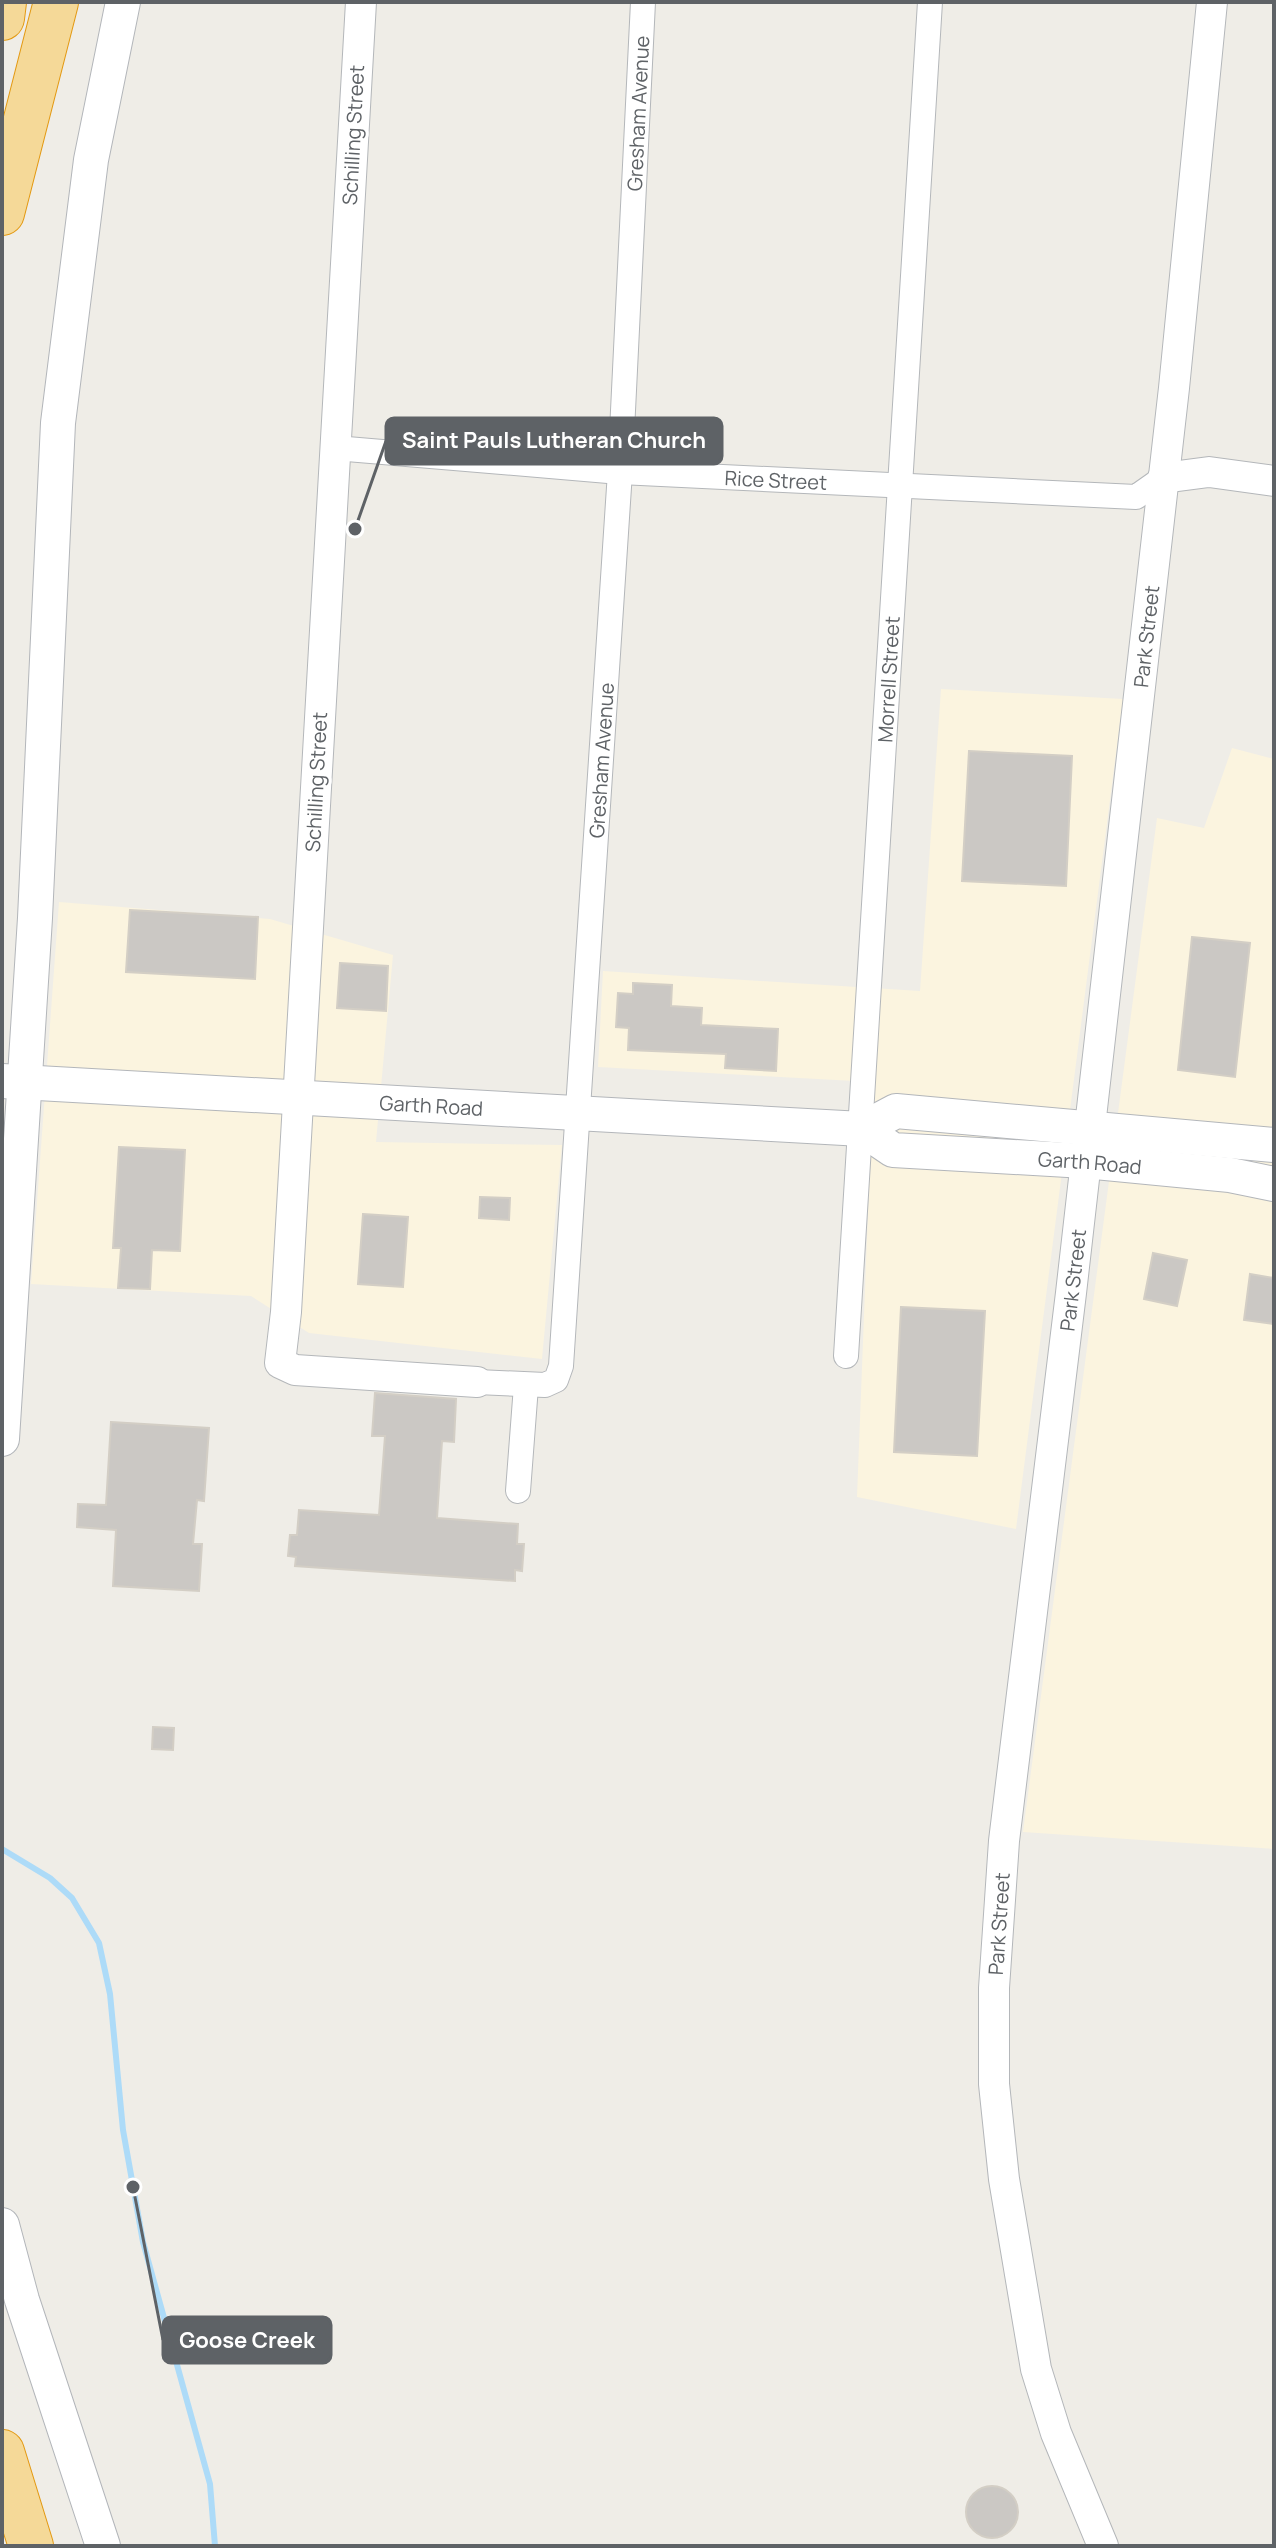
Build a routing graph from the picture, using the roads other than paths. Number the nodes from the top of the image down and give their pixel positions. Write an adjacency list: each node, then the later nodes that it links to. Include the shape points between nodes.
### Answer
1 (4, 2): 8 (highway)
2 (56, 2): 9 (highway)
3 (123, 2): 15 (main road, via 91,160 58,423)
4 (361, 2): 10 (street, Schilling Street)
5 (643, 2): 11 (street, Gresham Avenue)
6 (930, 2): 14 (street, Morrell Street)
7 (1212, 2): 12 (street, Park Street)
8 (2, 18)
9 (2, 213)
10 (335, 448): 11 (street, Rice Street); 17 (street, Schilling Street)
11 (620, 472): 14 (street, Rice Street); 18 (street, Gresham Avenue)
12 (1163, 478): 13 (street, via 1209,472); 14 (street, Rice Street, via 1136,497); 19 (street, Park Street)
13 (1274, 481)
14 (897, 484): 20 (street, Morrell Street)
15 (16, 978): 16 (main road)
16 (12, 1082): 17 (main road, Garth Road); 23 (main road)
17 (298, 1097): 18 (main road, Garth Road); 26 (street, Schilling Street, via 280,1363 295,1370)
18 (575, 1113): 20 (main road, Garth Road); 27 (street, Gresham Avenue, via 561,1366 556,1380)
19 (1089, 1126): 20 (main road, Garth Road, via 896,1111); 21 (main road, Garth Road); 22 (street, Park Street)
20 (862, 1129): 22 (main road, Garth Road, via 893,1150); 25 (street, Morrell Street)
21 (1274, 1145)
22 (1085, 1161): 24 (main road, Garth Road); 34 (street, Park Street, via 1004,1841 994,2084 1036,2369)
23 (10, 1168): 28 (main road)
24 (1274, 1184)
25 (846, 1356)
26 (477, 1382): 27 (street)
27 (526, 1386): 29 (street)
28 (2, 1439)
29 (518, 1491)
30 (2, 2225): 33 (main road)
31 (2, 2452): 32 (highway)
32 (31, 2546)
33 (103, 2546)
34 (1103, 2546)

